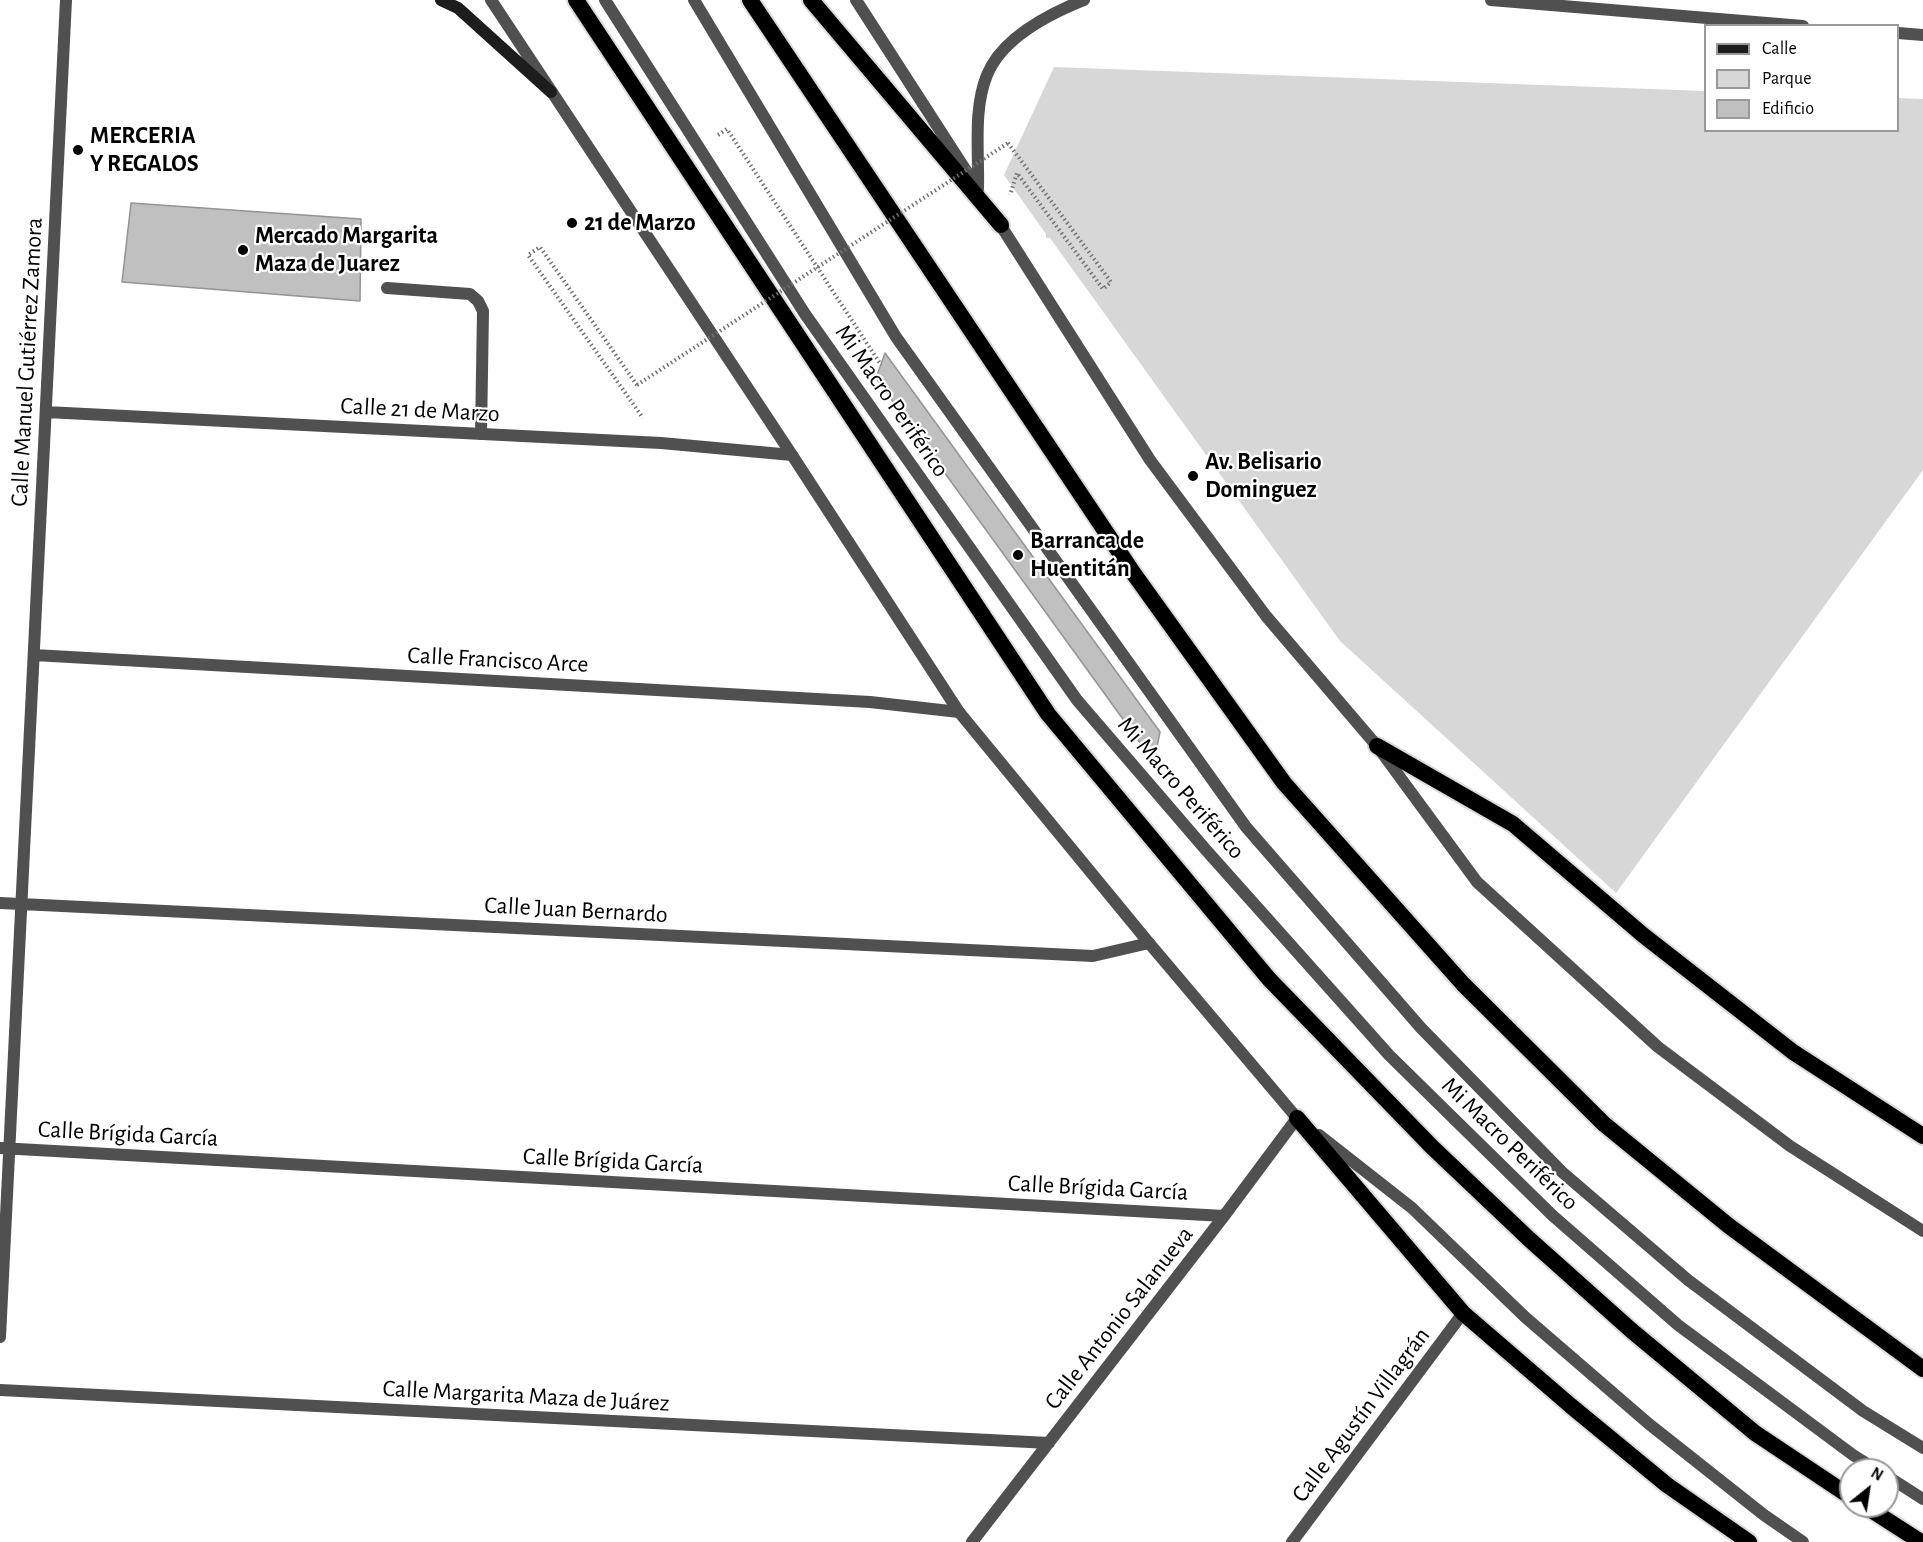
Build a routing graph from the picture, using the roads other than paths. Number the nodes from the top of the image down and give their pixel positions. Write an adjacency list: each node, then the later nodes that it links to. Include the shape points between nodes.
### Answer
1 (66, 0): 19 (street, Calle Manuel Gutiérrez Zamora)
2 (441, 0): 15 (main road, via 458,8)
3 (491, 0): 15 (street)
4 (574, 0): 41 (highway, via 1048,714 1269,979 1432,1147 1529,1239 1755,1433)
5 (605, 0): 39 (street, Mi Macro Periférico, via 805,314 1077,700 1198,841 1389,1055 1551,1215 1678,1325)
6 (694, 0): 38 (street, Mi Macro Periférico, via 896,337 1246,827 1421,1028 1562,1172 1688,1280 1863,1411)
7 (750, 0): 35 (highway, via 1134,574 1284,783 1463,984 1604,1124 1729,1226)
8 (811, 0): 17 (highway)
9 (856, 0): 16 (street)
10 (1084, 0): 16 (street, via 1022,32 988,73 981,96)
11 (1491, 0): 12 (street)
12 (1779, 24)
13 (1899, 33): 14 (street)
14 (1923, 35)
15 (551, 92): 21 (street)
16 (978, 190): 17 (street)
17 (1000, 225): 24 (street, via 1150,460 1266,616)
18 (387, 288): 20 (street, via 470,294 478,300 483,310)
19 (46, 412): 20 (street, Calle 21 de Marzo); 22 (street, Calle Manuel Gutiérrez Zamora)
20 (481, 434): 21 (street, Calle 21 de Marzo, via 661,443)
21 (792, 455): 23 (street)
22 (34, 655): 23 (street, Calle Francisco Arce, via 870,702); 26 (street, Calle Manuel Gutiérrez Zamora)
23 (959, 712): 27 (street)
24 (1377, 746): 29 (highway, via 1513,824 1643,936 1793,1052); 32 (street, via 1478,882 1658,1047 1790,1146)
25 (0, 903): 26 (street, Calle Juan Bernardo)
26 (22, 904): 27 (street, Calle Juan Bernardo, via 1093,956); 30 (street, Calle Manuel Gutiérrez Zamora)
27 (1149, 943): 28 (street)
28 (1297, 1118): 31 (street, Calle Antonio Salanueva); 33 (highway); 47 (street, via 1412,1208 1525,1317 1649,1424)
29 (1923, 1136)
30 (5, 1149): 31 (street, Calle Brígida García); 34 (street, Calle Manuel Gutiérrez Zamora)
31 (1224, 1216): 37 (street, Calle Antonio Salanueva)
32 (1923, 1231)
33 (1463, 1313): 45 (street, Calle Agustín Villagrán); 46 (highway, via 1667,1485)
34 (0, 1337)
35 (1923, 1369)
36 (0, 1390): 37 (street, Calle Margarita Maza de Juárez)
37 (1049, 1443): 44 (street, Calle Antonio Salanueva)
38 (1923, 1448)
39 (1859, 1458)
40 (1899, 1484): 42 (street)
41 (1839, 1489)
42 (1923, 1499)
43 (1884, 1518): 48 (highway)
44 (972, 1542)
45 (1292, 1542)
46 (1749, 1542)
47 (1803, 1542)
48 (1921, 1542)

